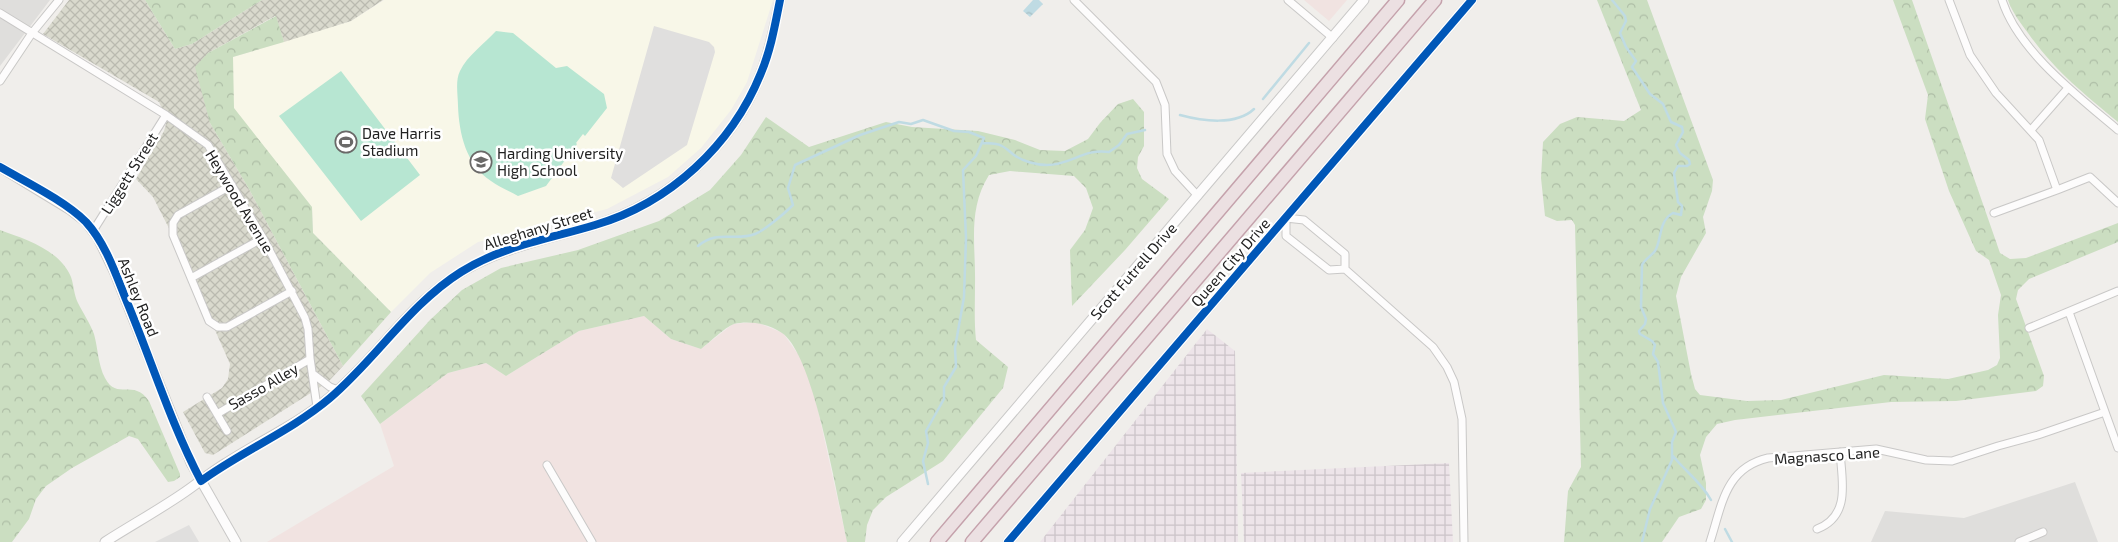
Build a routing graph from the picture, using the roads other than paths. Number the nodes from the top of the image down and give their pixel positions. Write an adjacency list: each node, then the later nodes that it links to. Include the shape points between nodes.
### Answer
1 (59, 0): 12 (street)
2 (780, 0): 36 (street, Alleghany Street, via 770,47 752,94 720,141 690,173 662,193 615,218 498,252 462,271 433,292)
3 (1074, 0): 22 (street, via 1156,82 1165,105 1167,154 1175,171)
4 (1288, 0): 13 (street)
5 (1364, 0): 13 (street, Scott Futrell Drive)
6 (1398, 0): 52 (highway)
7 (1435, 0): 53 (highway)
8 (1472, 0): 25 (street, Queen City Drive)
9 (1950, 0): 17 (street, via 1970,55 1996,92)
10 (2002, 0): 15 (street, via 2013,24 2039,59)
11 (0, 13): 12 (street, Heywood Avenue)
12 (32, 33): 14 (street); 16 (street, Heywood Avenue)
13 (1333, 38): 22 (street, Scott Futrell Drive)
14 (0, 81)
15 (2068, 88): 17 (street); 18 (street)
16 (166, 115): 20 (street, Heywood Avenue, via 208,145); 26 (street, Liggett Street)
17 (2031, 130): 21 (street, via 2039,140)
18 (2118, 130)
19 (0, 167): 26 (street, Ashley Road, via 69,209)
20 (232, 185): 27 (street, Heywood Avenue); 29 (street, via 180,213 174,220 173,235)
21 (2057, 190): 23 (street, via 2090,177); 24 (street)
22 (1198, 196): 51 (street, Scott Futrell Drive)
23 (2118, 203)
24 (1994, 213)
25 (1286, 218): 28 (street, via 1304,220 1345,254); 28 (street, via 1286,236 1329,270); 54 (street, Queen City Drive)
26 (93, 231): 45 (street, Ashley Road, via 114,271)
27 (263, 238): 29 (street); 30 (street, Heywood Avenue)
28 (1345, 269): 55 (street, via 1434,347 1454,382 1462,420)
29 (191, 278): 30 (street, via 209,320 218,327 232,326)
30 (292, 291): 34 (street, Heywood Avenue, via 308,329)
31 (2118, 291): 32 (street)
32 (2069, 312): 33 (street); 39 (street)
33 (2029, 328)
34 (310, 359): 35 (street, Heywood Avenue); 40 (street, Sasso Alley)
35 (313, 374): 36 (street); 38 (street, Heywood Avenue)
36 (338, 390): 38 (street, Alleghany Street)
37 (207, 397): 40 (street)
38 (317, 407): 45 (street, Alleghany Street)
39 (2105, 412): 42 (street); 43 (street, Magnasco Lane, via 1952,461 1926,460 1876,449)
40 (217, 414): 41 (street)
41 (227, 431)
42 (2118, 448)
43 (1840, 452): 46 (street, via 1842,504 1826,526); 56 (street, Magnasco Lane, via 1768,458 1749,464 1728,486)
44 (547, 465): 50 (street)
45 (200, 481): 48 (street, Alleghany Street); 49 (street, Ashley Road)
46 (1817, 529)
47 (2043, 532): 57 (street)
48 (105, 542)
49 (236, 542)
50 (592, 542)
51 (902, 542)
52 (937, 542)
53 (972, 542)
54 (1008, 542)
55 (1464, 542)
56 (1710, 542)
57 (2019, 542)

